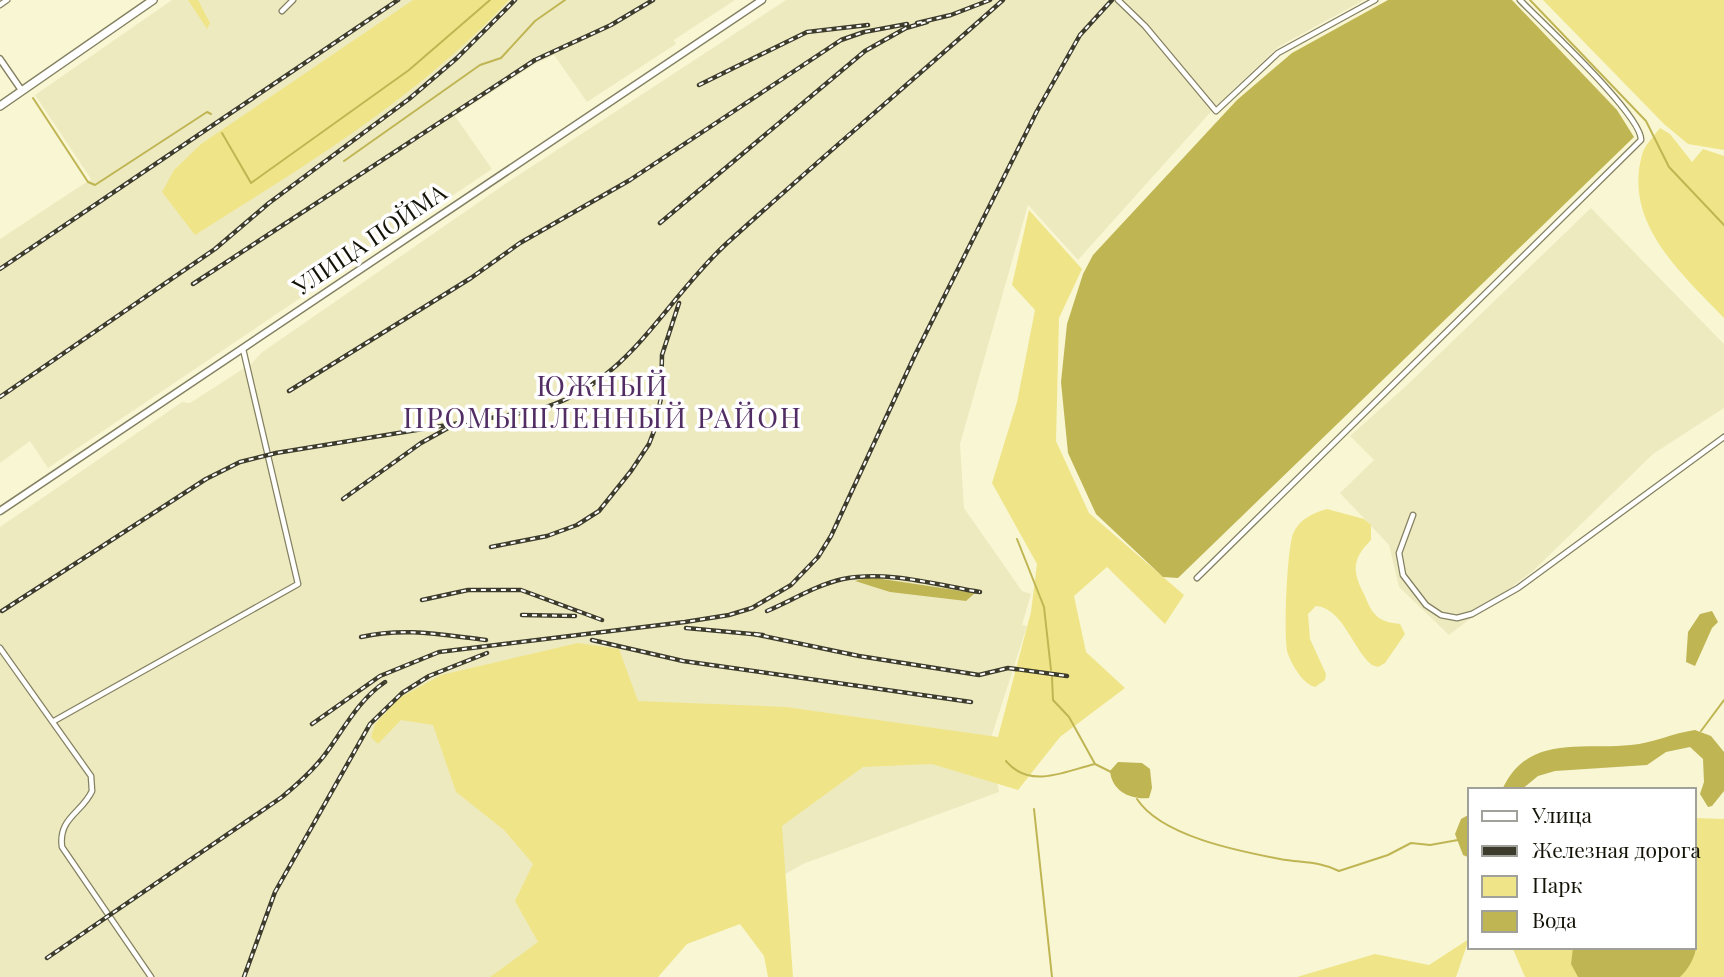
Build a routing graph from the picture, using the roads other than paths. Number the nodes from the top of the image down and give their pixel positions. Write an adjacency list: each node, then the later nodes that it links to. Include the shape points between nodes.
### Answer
1 (7, 0): 8 (street)
2 (153, 0): 11 (main road)
3 (293, 0): 9 (street)
4 (762, 0): 13 (main road, УЛИЦА ПОЙМА)
5 (1118, 0): 6 (street, via 1216,111 1278,53)
6 (1375, 0)
7 (1520, 0): 17 (street, via 1622,105 1641,132 1641,140)
8 (0, 5)
9 (282, 12)
10 (0, 59): 11 (street)
11 (22, 91): 12 (main road)
12 (0, 106)
13 (243, 349): 15 (main road, УЛИЦА ПОЙМА); 19 (street, via 298,584)
14 (1724, 436): 16 (street, via 1518,588 1457,618 1441,615 1426,604 1403,575 1399,552)
15 (0, 511)
16 (1413, 515)
17 (1197, 578)
18 (0, 648): 19 (street)
19 (54, 721): 20 (street, via 87,767 93,784 89,798 66,821 62,847)
20 (151, 977)

